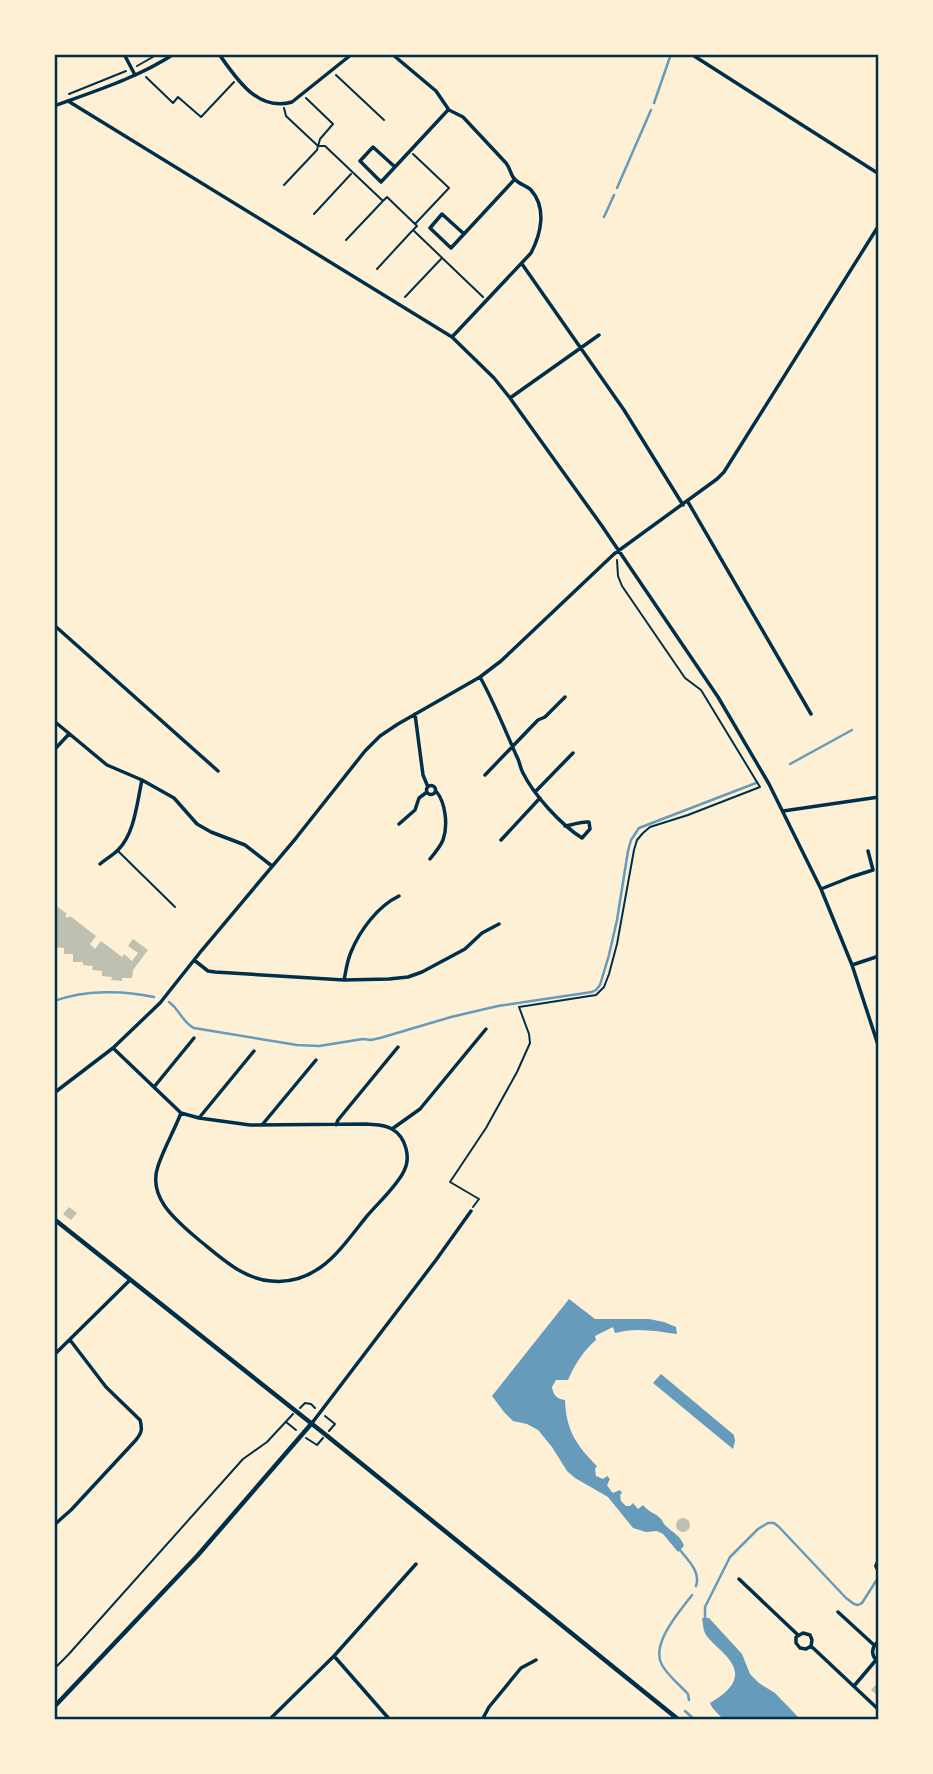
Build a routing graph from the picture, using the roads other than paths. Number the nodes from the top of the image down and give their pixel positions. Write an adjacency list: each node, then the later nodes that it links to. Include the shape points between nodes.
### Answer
1 (124, 54): 7 (street)
2 (174, 54): 7 (street)
3 (219, 54): 4 (street, via 253,95 271,104 292,102)
4 (352, 54)
5 (392, 54): 10 (street, via 436,91)
6 (691, 54): 12 (street)
7 (135, 75): 8 (street)
8 (68, 100): 9 (street); 18 (street)
9 (54, 106)
10 (449, 110): 11 (street); 13 (street, via 463,117 509,167)
11 (395, 167): 11 (street, via 382,181 360,161 373,147)
12 (879, 174)
13 (514, 180): 15 (street); 16 (street, via 531,191 541,215 538,240)
14 (879, 225): 21 (street, via 724,472)
15 (464, 234): 15 (street, via 451,248 430,228 442,214)
16 (522, 264): 18 (street); 19 (street)
17 (599, 335): 19 (street)
18 (452, 337): 20 (street)
19 (581, 348): 20 (street); 22 (street)
20 (510, 398): 23 (street)
21 (688, 502): 22 (street); 28 (street)
22 (682, 505): 23 (street)
23 (619, 551): 25 (street); 42 (street, via 718,697)
24 (54, 625): 34 (street)
25 (480, 677): 27 (street); 31 (street)
26 (565, 697): 31 (street)
27 (415, 714): 37 (street); 50 (street, via 365,751)
28 (811, 714)
29 (54, 721): 30 (street)
30 (69, 734): 32 (street); 36 (street, via 107,765)
31 (512, 746): 35 (street); 39 (street)
32 (54, 750)
33 (572, 752): 39 (street)
34 (218, 771)
35 (485, 775)
36 (142, 780): 46 (street, via 129,832); 50 (street, via 174,798 197,824 245,845)
37 (428, 789): 38 (street, via 433,794); 38 (street, via 434,786); 43 (street)
38 (436, 791): 48 (street, via 444,809 445,829)
39 (535, 792): 41 (street)
40 (879, 797): 42 (street)
41 (540, 798): 44 (street); 45 (street)
42 (783, 811): 51 (street)
43 (399, 824)
44 (565, 826): 44 (street, via 582,838 590,829 589,822 582,821)
45 (501, 839)
46 (117, 851): 49 (street); 53 (lane)
47 (868, 851): 51 (street, via 873,870)
48 (430, 859)
49 (100, 864)
50 (272, 866): 56 (street)
51 (821, 889): 57 (street)
52 (399, 897): 58 (street, via 386,902 369,922 350,954)
53 (175, 907)
54 (499, 924): 58 (street, via 422,972 389,979)
55 (879, 956): 57 (street)
56 (194, 960): 58 (street, via 208,971); 62 (street, via 160,1003)
57 (852, 965): 63 (street)
58 (344, 980)
59 (486, 1030): 72 (street, via 420,1109)
60 (194, 1038): 66 (street)
61 (398, 1047): 71 (street)
62 (113, 1048): 66 (street); 67 (street)
63 (879, 1048)
64 (254, 1051): 69 (street)
65 (316, 1060): 70 (street)
66 (154, 1087): 68 (street)
67 (54, 1093)
68 (181, 1113): 69 (street); 72 (street, via 157,1168 158,1195 166,1210 228,1263 249,1276 272,1282 298,1278 323,1266 403,1174 406,1148)
69 (199, 1118): 70 (street)
70 (262, 1125): 71 (street)
71 (336, 1125): 72 (street)
72 (392, 1129)
73 (471, 1211): 78 (street)
74 (54, 1219): 75 (main road)
75 (130, 1280): 76 (street); 78 (main road)
76 (70, 1340): 77 (street); 79 (street, via 142,1427 141,1434)
77 (54, 1355)
78 (312, 1423): 91 (main road, via 198,1555); 96 (main road)
79 (54, 1525)
80 (416, 1564): 87 (street)
81 (739, 1579): 83 (street)
82 (838, 1612): 85 (street)
83 (798, 1634): 86 (street, via 810,1635); 86 (street, via 797,1646)
84 (879, 1641): 85 (street)
85 (874, 1645): 89 (street)
86 (811, 1646): 90 (street)
87 (334, 1656): 93 (street); 94 (street)
88 (536, 1660): 95 (street, via 521,1668)
89 (877, 1661): 90 (street)
90 (854, 1686): 92 (street)
91 (54, 1707)
92 (879, 1712): 97 (street)
93 (269, 1720)
94 (390, 1720)
95 (482, 1720)
96 (679, 1720)
97 (878, 1720)

